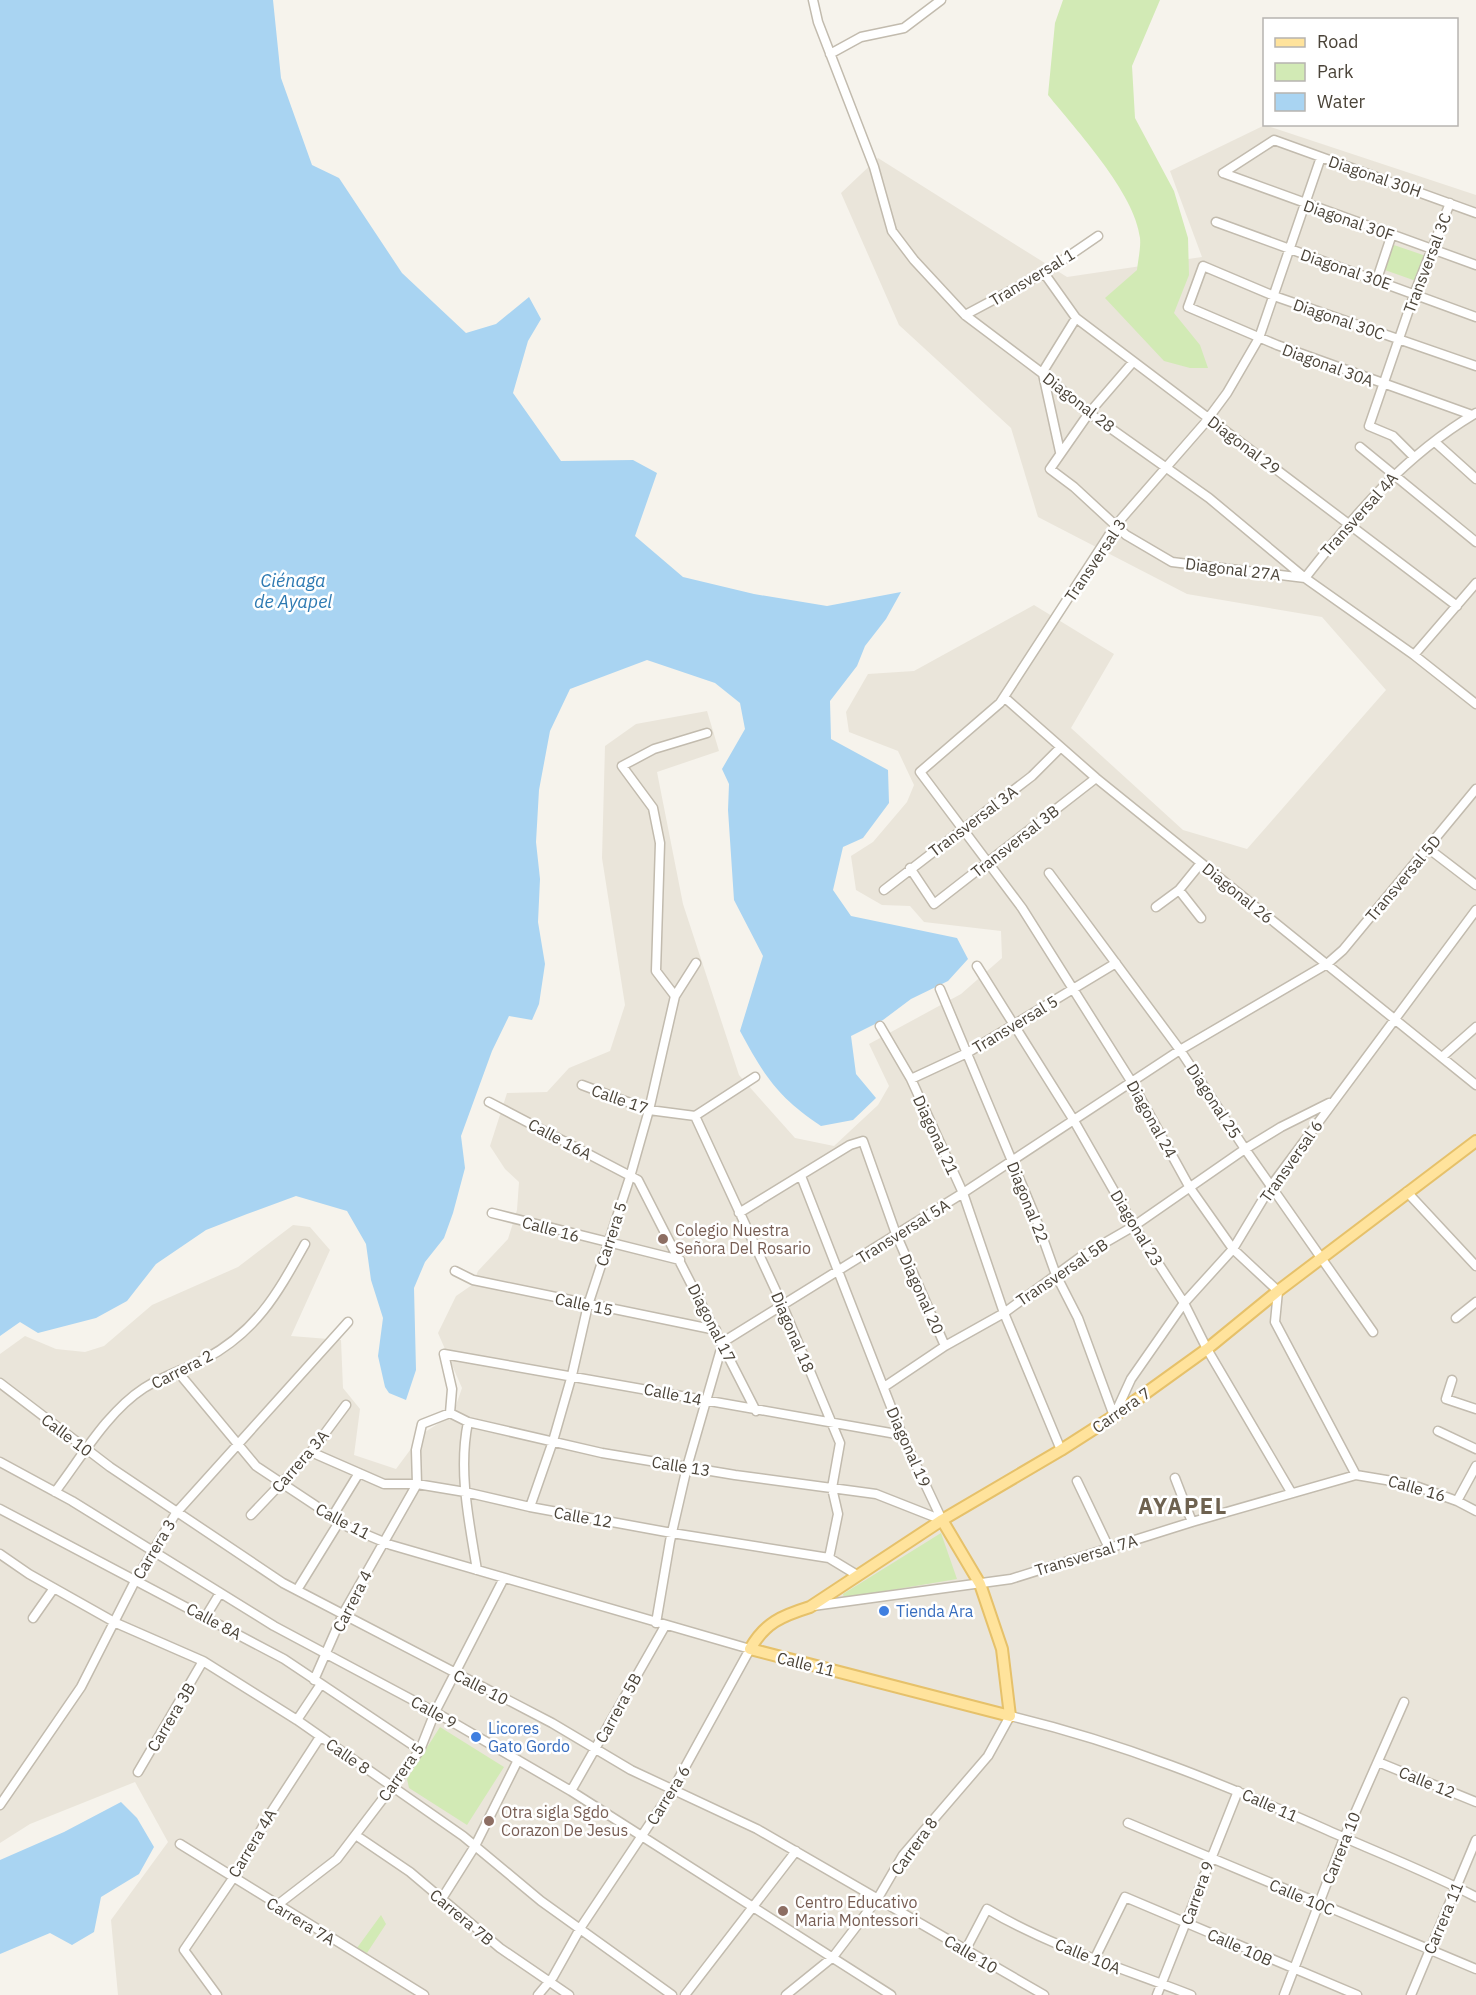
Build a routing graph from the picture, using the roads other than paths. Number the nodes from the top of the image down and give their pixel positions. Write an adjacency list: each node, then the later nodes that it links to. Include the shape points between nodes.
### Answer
1 (813, 0): 3 (street, Diagonal 28)
2 (941, 0): 3 (street, via 904,28 861,37)
3 (830, 54): 20 (street, Diagonal 28, via 874,167 892,231)
4 (1321, 157): 5 (street, Diagonal 30H, via 1274,140); 6 (street, Diagonal 30H); 7 (street)
5 (1223, 173): 7 (street, Diagonal 30F)
6 (1450, 203): 8 (street, Diagonal 30H); 13 (street, Transversal 3C)
7 (1305, 205): 10 (street, Diagonal 30F); 12 (street)
8 (1476, 213)
9 (1216, 222): 12 (street, Diagonal 30E)
10 (1392, 234): 13 (street, Diagonal 30F); 16 (street)
11 (1098, 236): 15 (street, Transversal 1)
12 (1290, 249): 16 (street, Diagonal 30E); 18 (street)
13 (1432, 249): 14 (street, Diagonal 30F); 17 (street, Transversal 3C)
14 (1476, 265)
15 (1044, 273): 20 (street, Transversal 1); 22 (street, Diagonal 29)
16 (1377, 279): 17 (street, Diagonal 30E)
17 (1415, 292): 21 (street, Diagonal 30E); 24 (street, Transversal 3C)
18 (1274, 296): 19 (street, Diagonal 30C, via 1203,266); 23 (street); 24 (street, Diagonal 30C)
19 (1188, 307): 23 (street, Diagonal 30A)
20 (965, 315): 27 (street, Diagonal 28)
21 (1476, 317)
22 (1076, 318): 25 (street, Diagonal 29); 27 (street)
23 (1259, 338): 28 (street, Diagonal 30A); 31 (street, Transversal 3)
24 (1398, 340): 26 (street, Diagonal 30C); 28 (street, Transversal 3C)
25 (1133, 362): 29 (street); 31 (street, Diagonal 29)
26 (1476, 366)
27 (1042, 373): 29 (street, Diagonal 28); 34 (street)
28 (1383, 385): 30 (street, Diagonal 30A); 35 (street, Transversal 3C, via 1369,426 1393,436)
29 (1089, 413): 34 (street); 36 (street, Diagonal 28)
30 (1474, 414): 32 (street, Transversal 4A)
31 (1209, 418): 36 (street, Transversal 3); 40 (street, Diagonal 29)
32 (1435, 442): 35 (street, Transversal 4A); 38 (street)
33 (1360, 447): 37 (street)
34 (1060, 452): 39 (street, Diagonal 27A, via 1050,469)
35 (1414, 457): 37 (street, Transversal 4A)
36 (1167, 468): 39 (street, Transversal 3); 42 (street, Diagonal 28)
37 (1393, 474): 40 (street, Transversal 4A); 41 (street)
38 (1476, 479)
39 (1115, 525): 42 (street, Diagonal 27A, via 1172,562); 46 (street, Transversal 3)
40 (1346, 525): 42 (street, Transversal 4A); 44 (street, Diagonal 29)
41 (1476, 542)
42 (1305, 578): 45 (street, Diagonal 28)
43 (1476, 583): 44 (street)
44 (1457, 606): 45 (street)
45 (1414, 655): 47 (street, Diagonal 28)
46 (1004, 697): 49 (street, Diagonal 26); 50 (street, Transversal 3)
47 (1476, 704)
48 (707, 733): 71 (street, via 654,749 622,766 653,808 660,843 656,971)
49 (1060, 748): 51 (street, Diagonal 26); 53 (street, Transversal 3A, via 1032,776)
50 (920, 772): 53 (street, Diagonal 24)
51 (1096, 778): 55 (street, Transversal 3B); 56 (street, Diagonal 26)
52 (1476, 789): 54 (street, Transversal 5D)
53 (963, 831): 55 (street, Diagonal 24); 57 (street, Transversal 3A)
54 (1429, 849): 59 (street); 67 (street, Transversal 5D)
55 (987, 862): 57 (street, Transversal 3B, via 934,904); 70 (street, Diagonal 24)
56 (1201, 863): 61 (street); 67 (street, Diagonal 26)
57 (910, 868): 60 (street, Transversal 3A)
58 (1049, 873): 66 (street, Diagonal 25)
59 (1476, 885)
60 (884, 890)
61 (1179, 890): 62 (street); 64 (street)
62 (1156, 907)
63 (1476, 910): 72 (street, Transversal 6)
64 (1201, 918)
65 (696, 963): 71 (street, Carrera 5)
66 (1116, 963): 70 (street, Transversal 5); 76 (street, Diagonal 25)
67 (1327, 964): 72 (street, Diagonal 26); 76 (street, Transversal 5A)
68 (977, 966): 73 (street, Diagonal 23)
69 (940, 988): 77 (street, Diagonal 22)
70 (1073, 988): 73 (street, Transversal 5); 81 (street, Diagonal 24)
71 (675, 996): 86 (street, Carrera 5)
72 (1394, 1020): 78 (street, Diagonal 26); 85 (street, Transversal 6)
73 (1015, 1024): 77 (street, Transversal 5); 88 (street, Diagonal 23)
74 (880, 1026): 80 (street, Diagonal 21)
75 (1476, 1027): 78 (street)
76 (1180, 1050): 81 (street, Transversal 5A); 90 (street, Diagonal 25)
77 (967, 1053): 80 (street, Transversal 5); 91 (street, Diagonal 22)
78 (1442, 1057): 82 (street, Diagonal 26)
79 (755, 1077): 87 (street)
80 (911, 1079): 97 (street, Diagonal 21)
81 (1131, 1081): 88 (street, Transversal 5A); 95 (street, Diagonal 24)
82 (1476, 1085)
83 (582, 1086): 86 (street, Calle 17)
84 (489, 1101): 93 (street, Calle 16A)
85 (1333, 1102): 90 (street, Transversal 5B, via 1281,1126); 94 (street, Transversal 6)
86 (649, 1110): 87 (street, Calle 17); 93 (street, Carrera 5)
87 (694, 1116): 99 (street, Diagonal 18)
88 (1074, 1119): 91 (street, Transversal 5A); 100 (street, Diagonal 23)
89 (1476, 1141): 96 (main road, Carrera 7)
90 (1245, 1149): 94 (street, Diagonal 25); 95 (street, Transversal 5B)
91 (1012, 1160): 97 (street, Transversal 5A); 110 (street, Diagonal 22)
92 (801, 1176): 99 (street); 101 (street, Diagonal 20, via 862,1141); 108 (street, Diagonal 19)
93 (630, 1177): 103 (street, Carrera 5); 106 (street, Diagonal 17, via 638,1180)
94 (1271, 1186): 104 (street, Transversal 6); 105 (street, Diagonal 25)
95 (1190, 1188): 100 (street, Transversal 5B); 104 (street, Diagonal 24)
96 (1407, 1192): 105 (main road, Carrera 7); 107 (street)
97 (963, 1193): 101 (street, Transversal 5A); 116 (street, Diagonal 21)
98 (492, 1213): 103 (street, Calle 16)
99 (739, 1213): 114 (street, Diagonal 18)
100 (1134, 1226): 110 (street, Transversal 5B); 113 (street, Diagonal 23)
101 (896, 1234): 108 (street, Transversal 5A); 122 (street, Diagonal 20)
102 (305, 1244): 124 (street, Carrera 2, via 272,1302 243,1335)
103 (608, 1244): 106 (street, Calle 16); 115 (street, Carrera 5)
104 (1233, 1248): 111 (street, Diagonal 24); 113 (street, Transversal 6)
105 (1321, 1258): 111 (main road, Carrera 7); 120 (street, Diagonal 25)
106 (680, 1260): 119 (street, Diagonal 17)
107 (1476, 1266)
108 (840, 1270): 114 (street, Transversal 5A); 128 (street, Diagonal 19)
109 (455, 1271): 115 (street, Calle 15, via 473,1280)
110 (1056, 1275): 116 (street, Transversal 5B); 134 (street, Diagonal 22, via 1078,1318)
111 (1278, 1291): 123 (main road, Carrera 7); 149 (street, via 1275,1322)
112 (1476, 1302): 117 (street)
113 (1184, 1303): 123 (street, Diagonal 23); 134 (street, Transversal 6, via 1131,1379)
114 (782, 1304): 121 (street, Transversal 5A); 136 (street, Diagonal 18)
115 (588, 1305): 119 (street, Calle 15); 125 (street, Carrera 5)
116 (1004, 1312): 122 (street, Transversal 5B); 143 (street, Diagonal 21)
117 (1456, 1318)
118 (348, 1322): 140 (street, Carrera 3)
119 (716, 1330): 121 (street, Diagonal 17)
120 (1373, 1332)
121 (723, 1342): 129 (street); 132 (street, Diagonal 17)
122 (945, 1346): 128 (street, Transversal 5B)
123 (1207, 1349): 134 (main road, Carrera 7); 157 (street, Diagonal 23)
124 (178, 1372): 140 (street, Calle 11); 142 (street, Carrera 2, via 143,1389 113,1417)
125 (572, 1375): 129 (street, Calle 14); 133 (street, Calle 14, via 444,1354 452,1389); 139 (street, Carrera 5)
126 (1452, 1380): 131 (street, via 1446,1400)
127 (0, 1383): 142 (street, Calle 10)
128 (884, 1387): 138 (street, Diagonal 19)
129 (708, 1401): 132 (street, Calle 14); 147 (street)
130 (346, 1405): 144 (street, Carrera 3A)
131 (1476, 1409)
132 (756, 1411): 136 (street, Calle 14)
133 (450, 1413): 135 (street, Calle 13); 153 (street, via 422,1424 416,1450)
134 (1113, 1416): 143 (main road, Carrera 7)
135 (468, 1422): 139 (street, Calle 13); 156 (street, via 464,1441)
136 (832, 1424): 138 (street, Calle 14); 154 (street, Diagonal 18, via 840,1443)
137 (1438, 1431): 141 (street)
138 (902, 1435): 165 (street, Diagonal 19)
139 (553, 1441): 147 (street, Calle 13); 159 (street, Carrera 5)
140 (236, 1444): 152 (street, Calle 11, via 256,1466); 162 (street, Carrera 3)
141 (1476, 1449)
142 (87, 1450): 155 (street, Carrera 2); 162 (street, Calle 10)
143 (1061, 1450): 165 (main road, Carrera 7)
144 (311, 1452): 148 (street, Calle 12); 152 (street, Carrera 3A)
145 (0, 1462): 155 (street, Calle 9)
146 (1476, 1466): 158 (street)
147 (687, 1467): 154 (street, Calle 13); 167 (street)
148 (359, 1473): 153 (street, Calle 12, via 384,1484); 164 (street)
149 (1356, 1475): 157 (street, Transversal 7A); 158 (street, Calle 16, via 1410,1484)
150 (1175, 1478): 166 (street)
151 (1077, 1481): 169 (street)
152 (281, 1484): 163 (street, Carrera 3A); 164 (street, Calle 11)
153 (417, 1484): 156 (street, Calle 12); 168 (street, Carrera 4)
154 (832, 1488): 165 (street, Calle 13, via 876,1494); 172 (street, Diagonal 18, via 838,1514)
155 (55, 1492): 170 (street, Calle 9)
156 (465, 1492): 159 (street, Calle 12); 173 (street)
157 (1291, 1492): 166 (street, Transversal 7A)
158 (1457, 1501): 161 (street, Calle 16)
159 (530, 1508): 167 (street, Calle 12)
160 (0, 1509): 176 (street, Calle 8A)
161 (1476, 1511)
162 (176, 1513): 170 (street, Carrera 3); 179 (street, Calle 10)
163 (250, 1515)
164 (335, 1519): 168 (street, Calle 11); 179 (street)
165 (942, 1520): 174 (main road, Carrera 7); 177 (main road, Diagonal 19)
166 (1192, 1522): 169 (street, Transversal 7A)
167 (672, 1533): 172 (street, Calle 12); 186 (street)
168 (383, 1542): 173 (street, Calle 11); 182 (street, Carrera 4)
169 (1109, 1548): 177 (street, Transversal 7A, via 1011,1579)
170 (153, 1551): 176 (street, Carrera 3); 180 (street, Calle 9)
171 (0, 1554): 178 (street, Calle 8)
172 (829, 1558): 174 (street, Calle 12)
173 (477, 1570): 175 (street, Calle 11)
174 (857, 1575): 181 (main road, Carrera 7)
175 (504, 1578): 186 (street, Calle 11); 191 (street, Carrera 5)
176 (135, 1581): 183 (street, Calle 8A); 185 (street, Carrera 3)
177 (980, 1584): 181 (street, Transversal 7A); 195 (main road, Diagonal 19, via 1002,1649)
178 (54, 1588): 184 (street); 185 (street, Calle 8)
179 (297, 1590): 182 (street, Calle 10)
180 (220, 1593): 183 (street); 189 (street, Calle 9)
181 (810, 1606): 188 (main road, Carrera 7, via 775,1621 760,1633)
182 (343, 1614): 189 (street, Carrera 4); 191 (street, Calle 10)
183 (207, 1616): 192 (street, Calle 8A)
184 (33, 1618)
185 (116, 1623): 190 (street, Calle 8); 208 (street, Carrera 3, via 81,1687)
186 (656, 1623): 187 (street, Calle 11)
187 (665, 1626): 188 (street, Calle 11); 198 (street, Carrera 5B)
188 (750, 1650): 195 (main road, Calle 11); 204 (street, Carrera 6)
189 (326, 1654): 192 (street, Carrera 4); 194 (street, Calle 9)
190 (203, 1661): 196 (street, Calle 8); 202 (street, Carrera 3B)
191 (455, 1674): 194 (street, Carrera 5); 198 (street, Calle 10)
192 (318, 1682): 196 (street, Carrera 4); 199 (street, Calle 8A)
193 (1404, 1702): 201 (street, Carrera 10)
194 (435, 1712): 199 (street, Carrera 5); 200 (street, Calle 9)
195 (1010, 1716): 206 (street, Calle 11, via 1124,1747); 221 (street, Carrera 8, via 988,1756 903,1855)
196 (297, 1720): 197 (street, Calle 8)
197 (320, 1737): 203 (street, Calle 8); 218 (street, Carrera 4A)
198 (596, 1748): 204 (street, Calle 10); 205 (street, Carrera 5B)
199 (420, 1750): 203 (street, Carrera 5)
200 (518, 1760): 205 (street, Calle 9); 215 (street)
201 (1378, 1762): 207 (street, Calle 12); 212 (street, Carrera 10)
202 (138, 1772)
203 (391, 1787): 211 (street, Carrera 5); 215 (street, Calle 8)
204 (673, 1789): 210 (street, Carrera 6); 216 (street, Calle 10)
205 (571, 1791): 210 (street, Calle 9)
206 (1238, 1791): 212 (street, Calle 11); 217 (street, Carrera 9)
207 (1476, 1802)
208 (0, 1805)
209 (1128, 1822): 217 (street, Calle 10C)
210 (643, 1834): 225 (street, Calle 9); 227 (street, Carrera 6)
211 (357, 1836): 222 (street, Carrera 7B, via 410,1872); 224 (street, Carrera 5, via 337,1859)
212 (1344, 1838): 219 (street, Calle 11); 223 (street, Carrera 10)
213 (1476, 1840): 219 (street, Carrera 11)
214 (180, 1845): 218 (street, Carrera 7A)
215 (475, 1846): 222 (street); 227 (street, Calle 8, via 540,1900)
216 (796, 1851): 221 (street, Calle 10); 225 (street)
217 (1209, 1859): 223 (street, Calle 10C); 226 (street, Carrera 9)
218 (231, 1878): 224 (street, Carrera 7A); 236 (street, Carrera 4A, via 184,1950)
219 (1456, 1887): 220 (street, Calle 11); 229 (street, Carrera 11)
220 (1476, 1897)
221 (878, 1898): 228 (street, Calle 10); 230 (street, Carrera 8)
222 (441, 1900): 234 (street, Carrera 7B)
223 (1319, 1903): 229 (street, Calle 10C); 233 (street, Carrera 10)
224 (276, 1906): 237 (street, Carrera 7A)
225 (755, 1906): 230 (street, Calle 9); 241 (street)
226 (1186, 1922): 231 (street, Calle 10B, via 1125,1897); 233 (street, Calle 10B); 235 (street, Carrera 9)
227 (581, 1927): 234 (street, Carrera 6); 240 (street, Calle 8)
228 (965, 1951): 231 (street, Calle 10A, via 987,1910); 244 (street, Calle 10)
229 (1430, 1951): 232 (street, Calle 10C); 249 (street, Carrera 11)
230 (833, 1957): 242 (street, Carrera 8); 243 (street, Calle 9)
231 (1094, 1960): 235 (street, Calle 10A)
232 (1476, 1969)
233 (1293, 1970): 247 (street, Carrera 10); 248 (street, Calle 10B)
234 (549, 1981): 238 (street, Carrera 6); 239 (street, Carrera 7B)
235 (1161, 1984): 245 (street, Carrera 9); 246 (street, Calle 10A)
236 (217, 1995)
237 (424, 1995)
238 (538, 1995)
239 (569, 1995)
240 (672, 1995)
241 (685, 1995)
242 (786, 1995)
243 (891, 1995)
244 (1044, 1995)
245 (1156, 1995)
246 (1191, 1995)
247 (1284, 1995)
248 (1357, 1995)
249 (1411, 1995)

